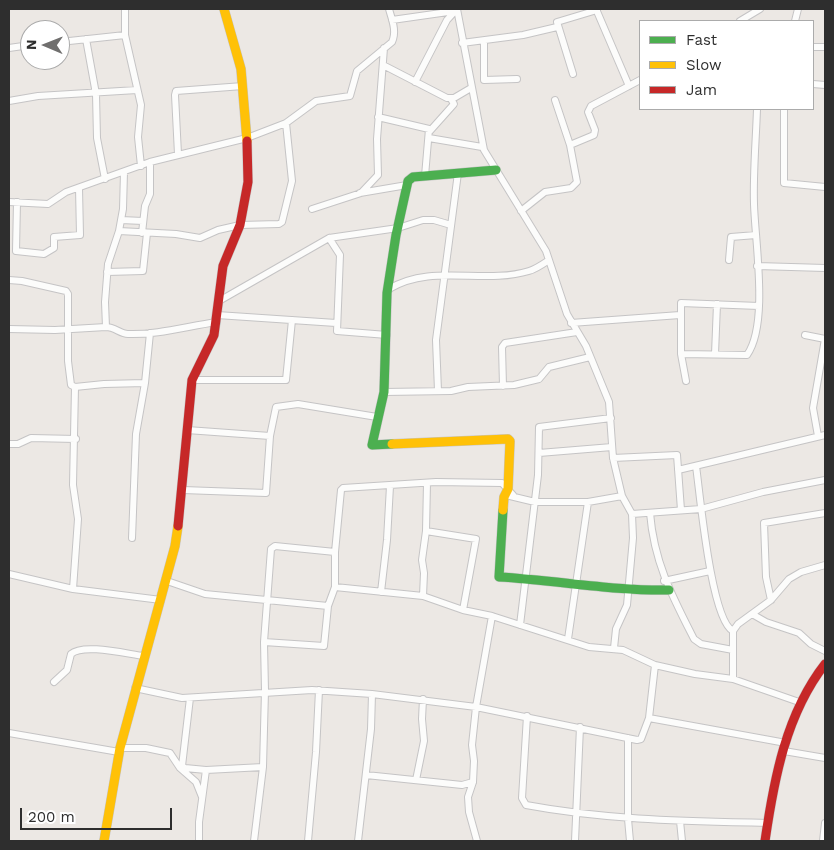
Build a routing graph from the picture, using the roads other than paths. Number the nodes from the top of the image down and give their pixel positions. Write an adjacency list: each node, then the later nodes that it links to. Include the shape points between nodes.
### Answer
1 (125, 9): 10 (street)
2 (224, 9): 21 (street)
3 (389, 9): 7 (street)
4 (456, 9): 7 (street); 14 (street); 20 (street)
5 (760, 9): 8 (street)
6 (596, 10): 9 (street, via 558,21); 22 (street)
7 (392, 20): 15 (street, via 394,37)
8 (742, 20)
9 (557, 26): 13 (street); 17 (street)
10 (125, 35): 11 (street); 24 (street)
11 (86, 39): 12 (street); 25 (street)
12 (70, 41)
13 (484, 42): 14 (street); 18 (street, via 484,80)
14 (462, 43): 23 (street)
15 (384, 48): 16 (street); 32 (street, via 357,71 350,96 316,101)
16 (383, 65): 20 (street); 31 (street)
17 (573, 74)
18 (516, 79)
19 (639, 81): 22 (street)
20 (415, 82): 26 (street)
21 (243, 86): 34 (street); 37 (street, via 176,91)
22 (629, 86): 35 (street, via 591,106 588,112 594,136)
23 (472, 88): 26 (street); 36 (street)
24 (137, 90): 25 (street); 39 (street, via 141,105 138,137)
25 (96, 94): 28 (street, via 38,96); 44 (street, via 97,138)
26 (451, 99): 33 (street, via 454,104)
27 (555, 100): 35 (street)
28 (9, 101)
29 (757, 110): 60 (street)
30 (784, 110): 46 (street, via 784,183)
31 (378, 117): 33 (street, via 427,128); 48 (street, via 379,171)
32 (286, 123): 34 (street); 55 (street, via 292,181 282,222 276,226)
33 (429, 135): 36 (street); 43 (street)
34 (247, 138): 37 (street); 55 (street, via 248,176)
35 (570, 145): 52 (street, via 578,178 575,186 548,190)
36 (482, 147): 40 (street)
37 (178, 154): 38 (street)
38 (150, 162): 39 (street); 54 (street, via 150,194)
39 (141, 166): 41 (street)
40 (496, 170): 42 (street); 52 (street)
41 (124, 172): 44 (street); 53 (street)
42 (458, 173): 43 (street); 56 (street)
43 (425, 176): 45 (street, via 413,177)
44 (105, 178): 47 (street)
45 (407, 185): 48 (street); 57 (street)
46 (825, 187)
47 (79, 188): 50 (street, via 48,204); 50 (street, via 80,236 54,237 54,248 44,254 16,251)
48 (359, 193): 51 (street)
49 (9, 202): 50 (street)
50 (17, 202)
51 (312, 209)
52 (521, 211): 62 (street)
53 (121, 220): 54 (street); 58 (street)
54 (143, 221): 59 (street)
55 (240, 225): 59 (street, via 218,230 205,238); 70 (street, via 224,262)
56 (451, 225): 57 (street, via 423,220); 67 (street)
57 (398, 228): 61 (street); 69 (street)
58 (119, 231): 59 (street); 66 (street)
59 (144, 233): 66 (street, via 143,270)
60 (756, 234): 63 (street, via 731,236); 64 (street)
61 (329, 238): 70 (street); 76 (street, via 340,255)
62 (549, 260): 67 (street, via 531,271 506,275); 77 (street, via 563,306)
63 (729, 260)
64 (757, 266): 65 (street); 72 (street)
65 (825, 268)
66 (107, 272): 78 (street)
67 (445, 275): 69 (street, via 430,275); 94 (street, via 436,346)
68 (9, 280): 80 (street, via 66,291)
69 (389, 290): 83 (street)
70 (219, 301): 74 (street)
71 (717, 304): 72 (street); 73 (street, via 684,302 680,306); 87 (street)
72 (759, 306): 87 (street, via 757,330 749,354)
73 (680, 315): 77 (street); 86 (street)
74 (217, 318): 75 (street); 82 (street); 89 (street, via 214,335)
75 (292, 320): 76 (street); 89 (street, via 286,380)
76 (336, 323): 83 (street, via 335,328 339,332)
77 (572, 323): 81 (street)
78 (106, 327): 80 (street); 82 (street, via 114,327 126,334)
79 (9, 329): 80 (street)
80 (67, 329): 93 (street, via 71,385)
81 (577, 332): 88 (street); 92 (street, via 505,343 502,347)
82 (150, 333): 91 (street)
83 (387, 335): 95 (street)
84 (805, 335): 85 (street)
85 (825, 339): 101 (street, via 813,408)
86 (681, 354): 87 (street); 90 (street)
87 (716, 354)
88 (590, 357): 92 (street, via 549,367 536,381); 97 (street, via 609,402)
89 (192, 380): 98 (street)
90 (686, 381)
91 (145, 383): 93 (street); 123 (street, via 136,434)
92 (504, 386): 94 (street)
93 (75, 388): 102 (street)
94 (438, 391): 95 (street)
95 (384, 392): 96 (street)
96 (377, 417): 100 (street, via 298,404 276,407); 113 (street, via 374,446 508,439)
97 (611, 418): 104 (street); 105 (street, via 541,426 538,430)
98 (187, 430): 100 (street); 112 (street)
99 (825, 434): 101 (street)
100 (270, 436): 112 (street, via 266,494)
101 (818, 436): 107 (street)
102 (76, 439): 103 (street, via 31,438); 133 (street, via 73,485 78,519)
103 (9, 444)
104 (612, 447): 105 (street); 106 (street)
105 (539, 453): 115 (street)
106 (612, 458): 108 (street, via 675,454); 114 (street)
107 (696, 466): 108 (street); 117 (street)
108 (678, 470): 118 (street)
109 (825, 480): 117 (street, via 763,492)
110 (426, 482): 111 (street); 113 (street, via 502,483); 122 (street)
111 (390, 486): 124 (street, via 348,486 341,490); 136 (street, via 388,540)
112 (183, 490): 129 (street)
113 (509, 494): 115 (street); 128 (street, via 498,575 500,578)
114 (622, 496): 116 (street); 121 (street)
115 (535, 502): 116 (street); 128 (street)
116 (588, 502): 131 (street)
117 (702, 509): 118 (street); 126 (street)
118 (682, 510): 119 (street)
119 (650, 513): 121 (street); 130 (street, via 652,538)
120 (825, 513): 139 (street, via 764,522 766,577)
121 (632, 514): 135 (street)
122 (426, 531): 137 (street, via 422,560); 142 (street, via 476,539)
123 (132, 538)
124 (335, 552): 132 (street); 140 (street, via 272,547)
125 (825, 565): 139 (street, via 789,579)
126 (710, 571): 130 (street); 146 (street, via 725,625)
127 (9, 574): 133 (street)
128 (526, 579): 131 (street); 145 (street)
129 (167, 581): 138 (street); 140 (street, via 197,593)
130 (664, 581): 134 (street)
131 (576, 585): 135 (street); 147 (street)
132 (336, 587): 136 (street); 141 (street)
133 (72, 589): 138 (street)
134 (668, 590): 135 (street); 150 (street, via 694,640)
135 (630, 591): 149 (street, via 616,629)
136 (380, 592): 137 (street)
137 (423, 596): 142 (street)
138 (161, 600): 152 (street)
139 (771, 600): 143 (street)
140 (267, 601): 141 (street); 148 (street)
141 (328, 606): 148 (street, via 324,646)
142 (463, 610): 144 (street)
143 (752, 614): 146 (street); 151 (street, via 799,632 811,644)
144 (492, 616): 145 (street); 164 (street)
145 (520, 625): 147 (street)
146 (732, 631): 150 (street)
147 (568, 639): 149 (street, via 595,648)
148 (264, 642): 159 (street)
149 (614, 648): 154 (street)
150 (733, 650): 155 (street)
151 (825, 651)
152 (144, 656): 156 (street, via 78,650 71,654 65,673); 157 (street)
153 (825, 664): 163 (street)
154 (655, 665): 155 (street); 166 (street)
155 (733, 679): 163 (street)
156 (54, 682)
157 (135, 688): 161 (street); 171 (street)
158 (319, 690): 159 (street); 160 (street); 187 (street)
159 (265, 691): 161 (street); 173 (street)
160 (372, 694): 162 (street); 175 (street)
161 (190, 698): 174 (street, via 181,763 185,768)
162 (423, 699): 164 (street); 176 (street, via 424,741)
163 (799, 702): 170 (street)
164 (476, 707): 165 (street); 177 (street)
165 (526, 716): 167 (street); 179 (street, via 523,802)
166 (649, 718): 169 (street, via 641,739); 170 (street)
167 (580, 727): 169 (street); 179 (street)
168 (9, 733): 171 (street)
169 (628, 738): 180 (street)
170 (785, 747): 172 (street); 182 (street)
171 (120, 750): 178 (street, via 146,748 170,753 180,768 196,782); 184 (street)
172 (825, 758)
173 (263, 767): 174 (street); 186 (street)
174 (206, 770): 178 (street)
175 (366, 775): 176 (street); 188 (street)
176 (416, 780): 177 (street, via 462,785)
177 (473, 782): 189 (street, via 468,805)
178 (202, 797): 185 (street)
179 (577, 814): 180 (street); 190 (street)
180 (628, 819): 181 (street); 191 (street)
181 (680, 821): 182 (street); 192 (street)
182 (767, 823): 193 (street)
183 (825, 823): 194 (street)
184 (104, 841)
185 (200, 841)
186 (254, 841)
187 (308, 841)
188 (358, 841)
189 (477, 841)
190 (575, 841)
191 (630, 841)
192 (682, 841)
193 (765, 841)
194 (823, 841)

